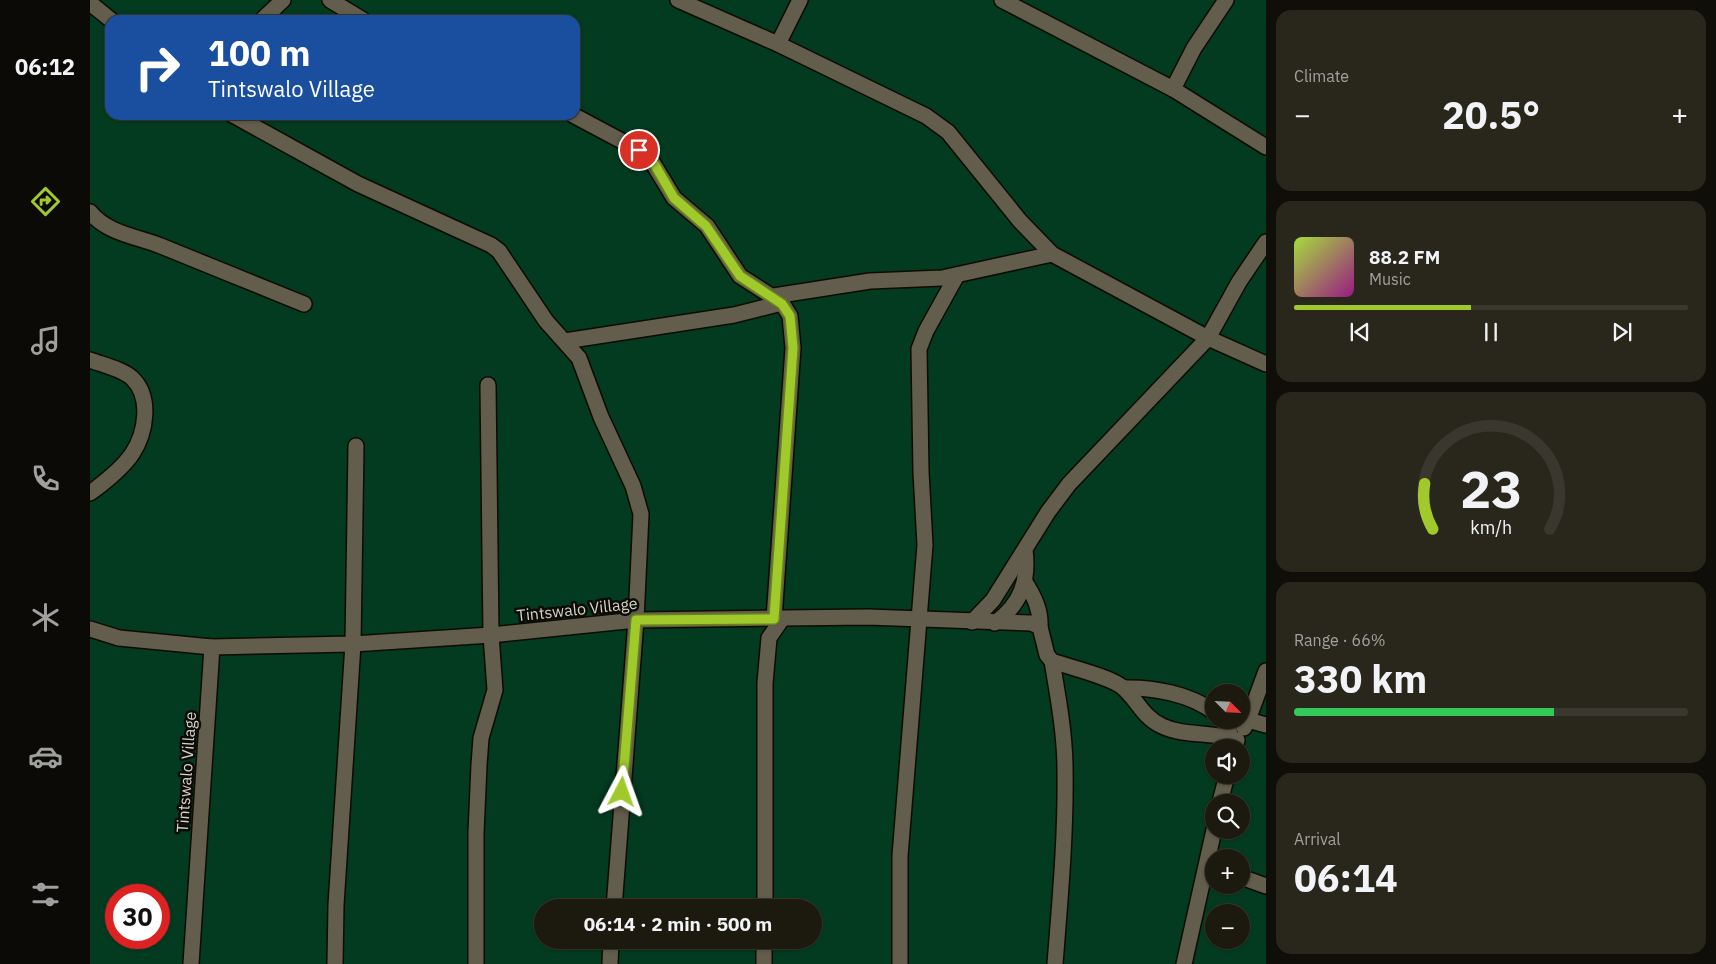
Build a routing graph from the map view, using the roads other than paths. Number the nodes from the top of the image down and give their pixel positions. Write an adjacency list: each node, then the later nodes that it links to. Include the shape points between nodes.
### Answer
1 (283, 0): 9 (street)
2 (330, 0): 10 (street)
3 (678, 0): 11 (street)
4 (800, 0): 11 (street)
5 (1002, 0): 12 (street)
6 (1226, 0): 12 (street, via 1212,17)
7 (90, 3): 8 (street)
8 (105, 15)
9 (267, 15)
10 (355, 15)
11 (778, 44): 18 (street, via 926,116 948,132 1020,221)
12 (1173, 89): 15 (street)
13 (580, 119): 20 (street, via 648,155 674,198 706,226 740,276)
14 (242, 120): 23 (street, via 358,184 490,245 504,258 546,321)
15 (1266, 147)
16 (90, 212): 21 (street, via 115,230)
17 (1266, 242): 22 (street)
18 (1052, 254): 19 (street); 22 (street)
19 (957, 275): 20 (street, via 870,282); 33 (street, via 919,349 925,545)
20 (778, 300): 23 (street, via 734,315); 32 (street, via 790,316 793,348)
21 (304, 304)
22 (1208, 338): 25 (street); 29 (street, via 1069,484)
23 (565, 342): 34 (street, via 586,371 601,417 638,500 641,533)
24 (90, 360): 28 (street, via 134,380 145,408 133,454)
25 (1266, 364)
26 (488, 384): 39 (street)
27 (356, 446): 41 (street)
28 (90, 493)
29 (1025, 550): 30 (street); 35 (street, via 992,600)
30 (1025, 582): 36 (street, via 1008,613); 37 (street, via 1041,616)
31 (747, 619): 32 (street, Tintswalo Village); 34 (street, Tintswalo Village); 40 (street)
32 (778, 619): 33 (street, Tintswalo Village); 40 (street)
33 (920, 619): 35 (street, Tintswalo Village); 63 (street, via 900,856)
34 (636, 620): 39 (street, Tintswalo Village); 54 (street)
35 (972, 622): 36 (street, Tintswalo Village)
36 (995, 623): 37 (street, Tintswalo Village)
37 (1040, 627): 43 (street, via 1047,655)
38 (90, 629): 42 (street, via 119,638)
39 (491, 635): 41 (street, Tintswalo Village); 60 (street, via 495,694 482,732 479,765)
40 (768, 638): 55 (street)
41 (353, 644): 42 (street, Tintswalo Village); 59 (street)
42 (212, 647): 58 (street, Tintswalo Village)
43 (1052, 661): 45 (street); 64 (street, via 1065,768)
44 (1266, 671): 47 (street)
45 (1124, 688): 46 (street, via 1189,698); 50 (street, via 1146,716 1163,726 1177,731 1217,734)
46 (1205, 707)
47 (1250, 715)
48 (1250, 721): 49 (street)
49 (1266, 725)
50 (1228, 739)
51 (1250, 881): 53 (street)
52 (1205, 885): 65 (street)
53 (1266, 886)
54 (615, 899)
55 (765, 899)
56 (611, 949): 61 (street)
57 (764, 949): 62 (street)
58 (191, 964)
59 (335, 964)
60 (476, 964)
61 (610, 964)
62 (764, 964)
63 (900, 964)
64 (1055, 964)
65 (1184, 964)

